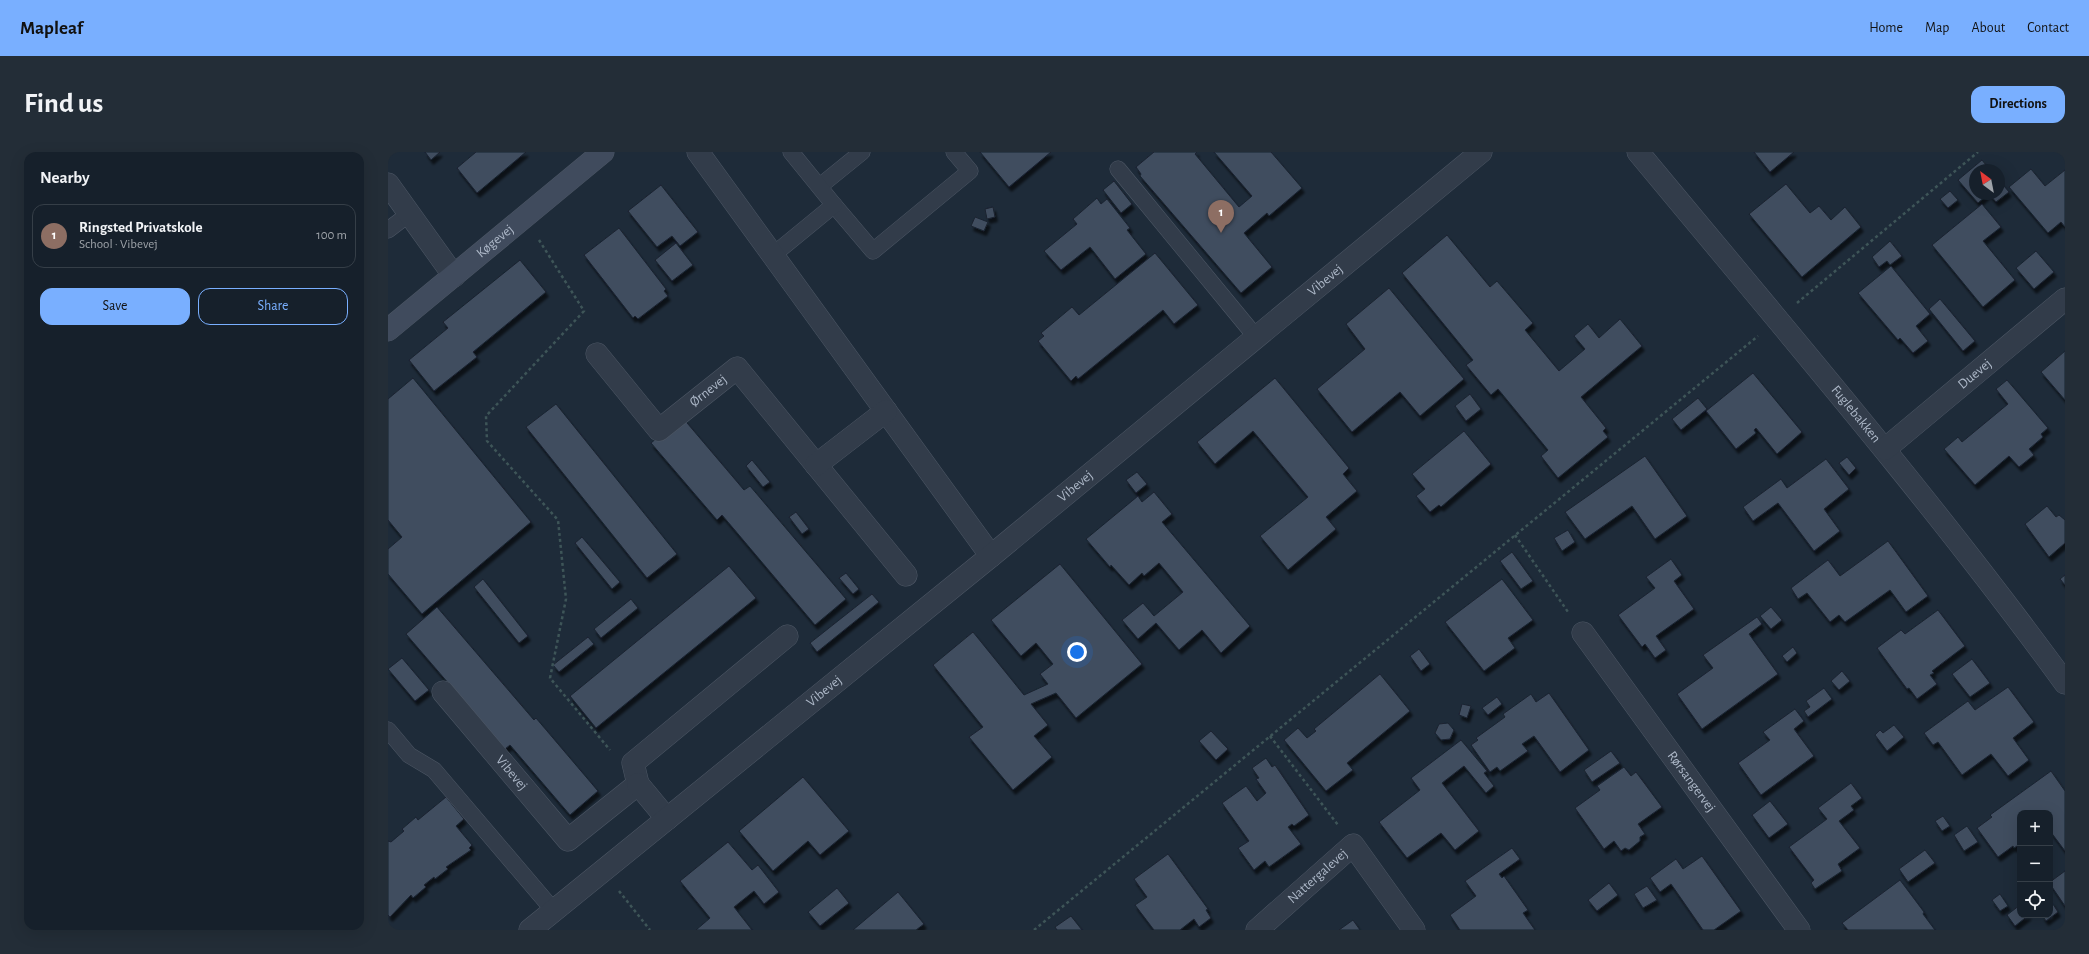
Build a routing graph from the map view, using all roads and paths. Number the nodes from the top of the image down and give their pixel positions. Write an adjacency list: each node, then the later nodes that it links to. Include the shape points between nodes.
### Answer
1 (603, 152): 14 (street, Køgevej)
2 (698, 152): 16 (street)
3 (792, 152): 11 (lane)
4 (862, 152): 11 (lane)
5 (954, 152): 12 (lane, via 970,171 873,251)
6 (1481, 152): 21 (street, Vibevej)
7 (1638, 152): 19 (street, Fuglebakken)
8 (1978, 152): 19 (path)
9 (1118, 169): 21 (lane)
10 (388, 184): 13 (street)
11 (820, 186): 12 (lane)
12 (834, 205): 16 (lane)
13 (409, 214): 15 (lane); 17 (street)
14 (524, 218): 17 (street, Køgevej); 35 (path, via 584,311 486,416 487,441 558,520 566,599 550,678 614,754)
15 (388, 230)
16 (773, 255): 23 (street)
17 (454, 276): 20 (street, Køgevej)
18 (2065, 299): 24 (street, Duevej)
19 (1778, 320): 24 (street, Fuglebakken); 26 (path)
20 (388, 330)
21 (1256, 337): 27 (street, Vibevej)
22 (597, 354): 25 (street, Ørnevej, via 659,430 737,368)
23 (886, 411): 25 (street); 27 (street)
24 (1885, 449): 31 (street, Fuglebakken, via 2017,616)
25 (816, 465): 28 (street, Ørnevej)
26 (1515, 535): 29 (path); 34 (path)
27 (991, 556): 36 (street, Vibevej)
28 (906, 575)
29 (1583, 633): 45 (street, Rørsangervej)
30 (787, 636): 35 (street, Vibevej)
31 (2065, 683)
32 (443, 692): 35 (street, Vibevej, via 568,840)
33 (388, 730): 39 (lane, via 410,755 434,770)
34 (1270, 736): 37 (path); 42 (path)
35 (636, 773): 36 (street)
36 (667, 818): 38 (street, Vibevej)
37 (1353, 845): 43 (street, Nattergalevej); 44 (street, Nattergalevej)
38 (603, 871): 39 (street, Vibevej); 41 (path)
39 (554, 911): 40 (street, Vibevej)
40 (530, 930)
41 (650, 930)
42 (1034, 930)
43 (1257, 930)
44 (1414, 930)
45 (1799, 930)

